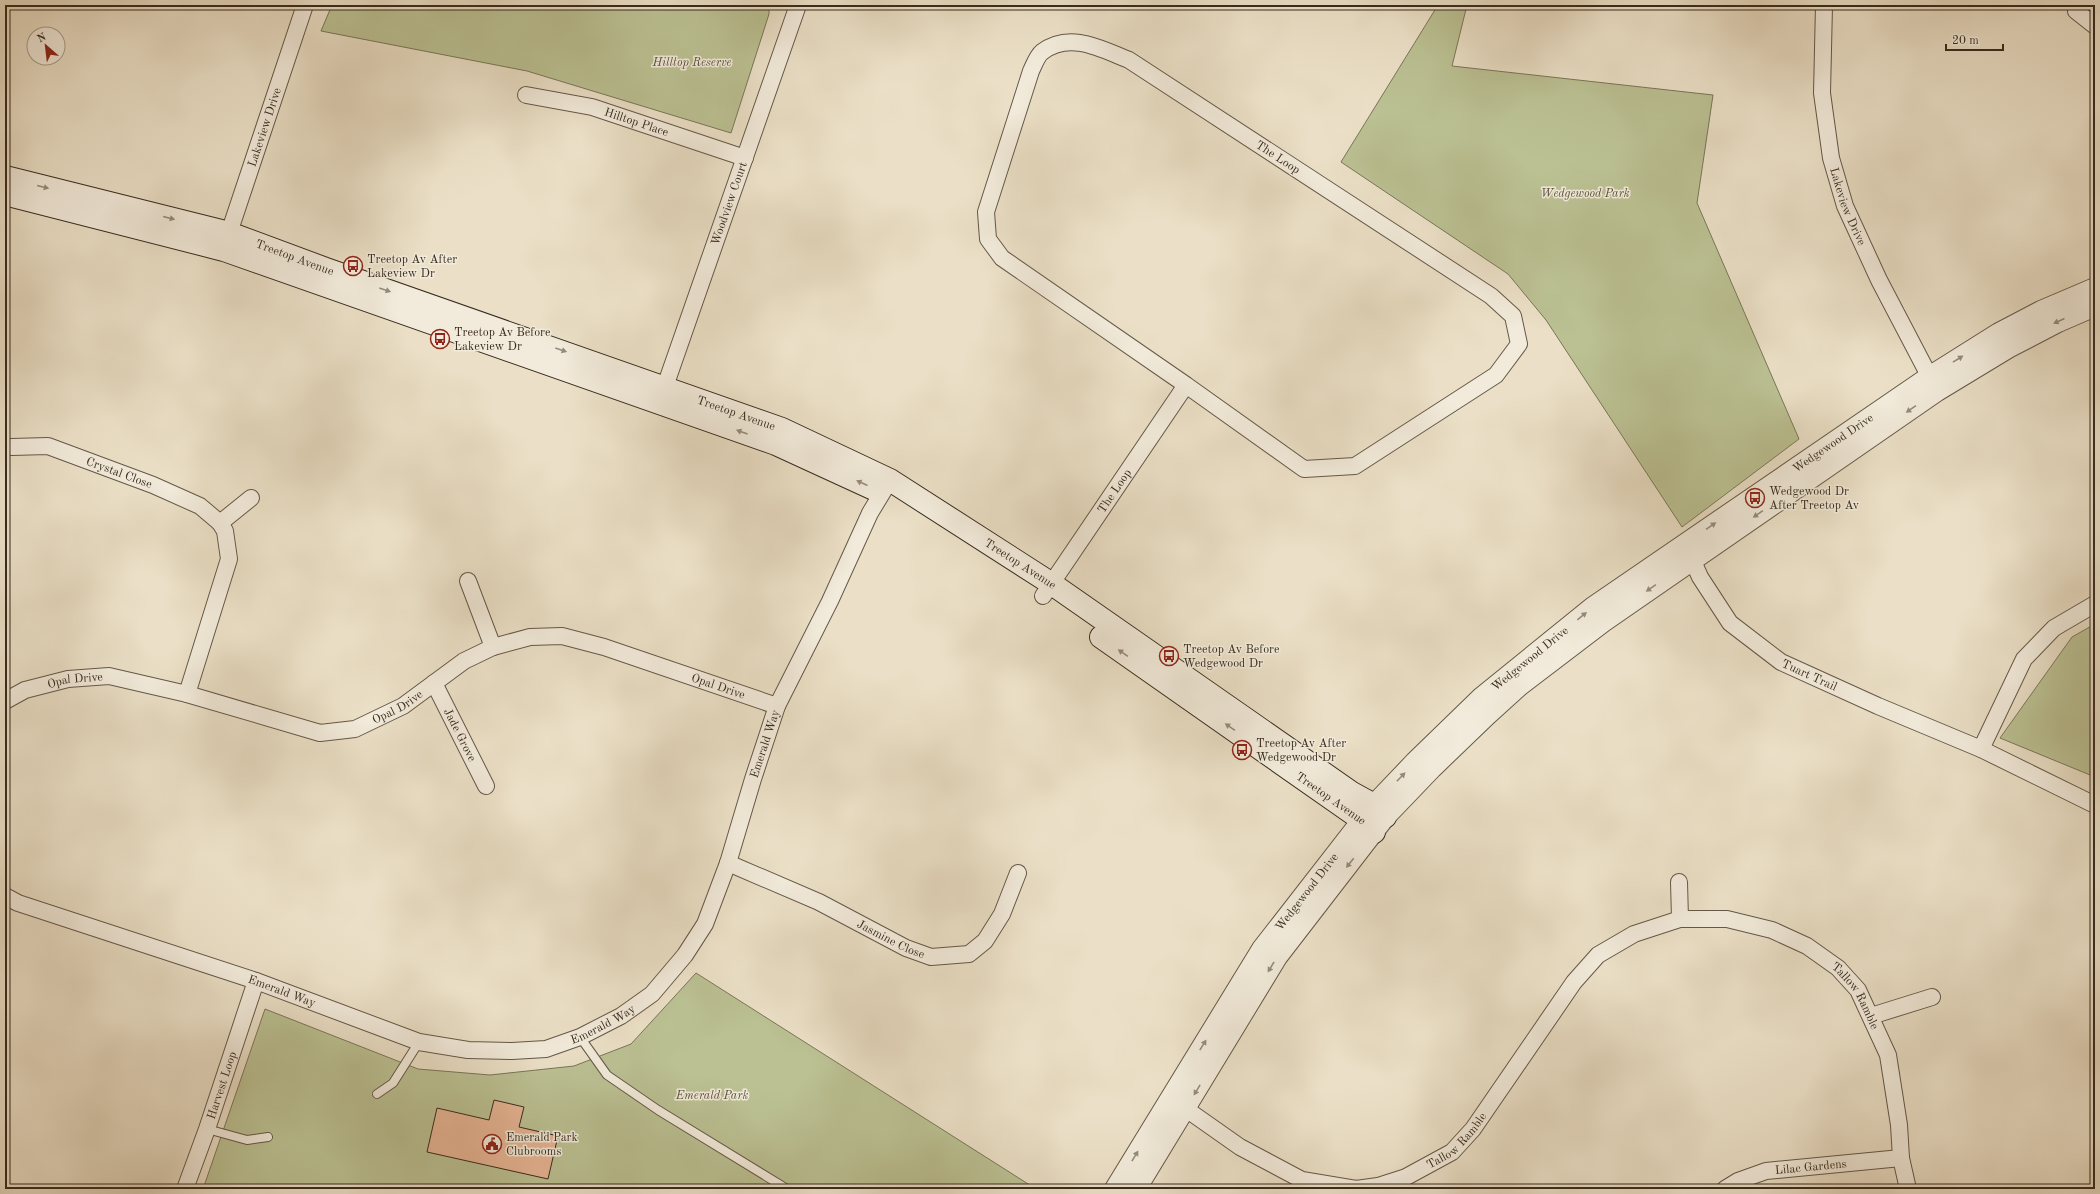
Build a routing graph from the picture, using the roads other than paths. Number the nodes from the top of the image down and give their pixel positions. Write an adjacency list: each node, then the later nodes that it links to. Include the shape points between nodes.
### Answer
1 (305, 5): 10 (street, Lakeview Drive)
2 (798, 5): 7 (street, Woodview Court)
3 (1824, 5): 13 (street, Lakeview Drive, via 1822,93 1831,158 1845,206)
4 (2076, 5): 5 (street, via 2076,12)
5 (2095, 26)
6 (526, 95): 7 (street, Hilltop Place, via 592,107)
7 (745, 158): 15 (street, Woodview Court)
8 (5, 177): 10 (main road, Treetop Avenue, one-way to 10)
9 (5, 194): 10 (main road, Treetop Avenue)
10 (227, 241): 15 (main road, Treetop Avenue, via 326,269)
11 (2095, 288): 13 (street, Wedgewood Drive, one-way to 11, via 2000,333 2041,311)
12 (2095, 306): 13 (street, Wedgewood Drive, one-way to 13)
13 (1933, 384): 20 (street, Wedgewood Drive)
14 (1186, 385): 14 (street, The Loop, via 1304,469 1355,466 1496,375 1519,344 1513,316 1491,296 1129,60 1079,41 1063,42 1041,52 1031,71 986,212 988,239 1002,258); 22 (street, The Loop)
15 (662, 395): 17 (main road, Treetop Avenue, via 782,429)
16 (11, 447): 19 (street, Crystal Close, via 48,446 153,485 200,506)
17 (887, 486): 22 (main road, Treetop Avenue); 28 (street, Emerald Way, via 870,513 830,601)
18 (251, 498): 19 (street)
19 (220, 523): 26 (street, via 225,531 229,559)
20 (1689, 552): 29 (street, Tuart Trail, via 1700,577 1730,623 1781,662); 32 (street, Wedgewood Drive, via 1593,607 1482,697 1415,762)
21 (468, 581): 24 (street)
22 (1047, 590): 32 (main road, Treetop Avenue, via 1352,792)
23 (2095, 604): 29 (street, via 2054,628 2024,659)
24 (493, 647): 25 (street, Opal Drive, via 464,661); 28 (street, Opal Drive, via 530,637 562,636 604,646)
25 (434, 683): 26 (street, Opal Drive, via 403,706 355,728 320,733); 30 (street, Jade Grove)
26 (187, 694): 27 (street, Opal Drive, via 109,676 68,678 25,690)
27 (5, 701)
28 (777, 706): 33 (street, Emerald Way)
29 (1981, 749): 31 (street, Tuart Trail)
30 (486, 786)
31 (2095, 805)
32 (1374, 818): 44 (street, Wedgewood Drive)
33 (728, 863): 34 (street, Jasmine Close, via 819,902 906,948 931,957 969,954 985,941 1002,914); 41 (street, Emerald Way, via 705,924 685,955 652,994 621,1016)
34 (1018, 873)
35 (1679, 882): 37 (street)
36 (5, 896): 38 (street, Emerald Way, via 18,903)
37 (1680, 918): 40 (street, Tallow Ramble, via 1727,920 1772,930 1807,946 1838,968 1858,990); 52 (street, Tallow Ramble, via 1634,934 1598,955 1574,982 1473,1129 1452,1152 1406,1177 1378,1186)
38 (256, 981): 42 (street, Emerald Way); 45 (street, Harvest Loop)
39 (1932, 997): 40 (street)
40 (1871, 1016): 47 (street, Tallow Ramble, via 1888,1055 1899,1125)
41 (580, 1037): 42 (street, Emerald Way, via 546,1049 512,1051 468,1050); 49 (lane, via 607,1075 658,1110)
42 (419, 1042): 43 (lane, via 393,1083)
43 (377, 1094)
44 (1178, 1104): 50 (street, Wedgewood Drive, one-way to 44); 51 (street, Wedgewood Drive); 52 (street, Tallow Ramble, via 1240,1147 1302,1180)
45 (207, 1129): 46 (lane, via 247,1140); 48 (street, Harvest Loop)
46 (268, 1138)
47 (1901, 1158): 53 (street, Lilac Gardens, via 1766,1171 1738,1181); 54 (street, Tallow Ramble)
48 (185, 1189)
49 (787, 1189)
50 (1115, 1189)
51 (1136, 1189)
52 (1356, 1189)
53 (1725, 1189)
54 (1908, 1189)

